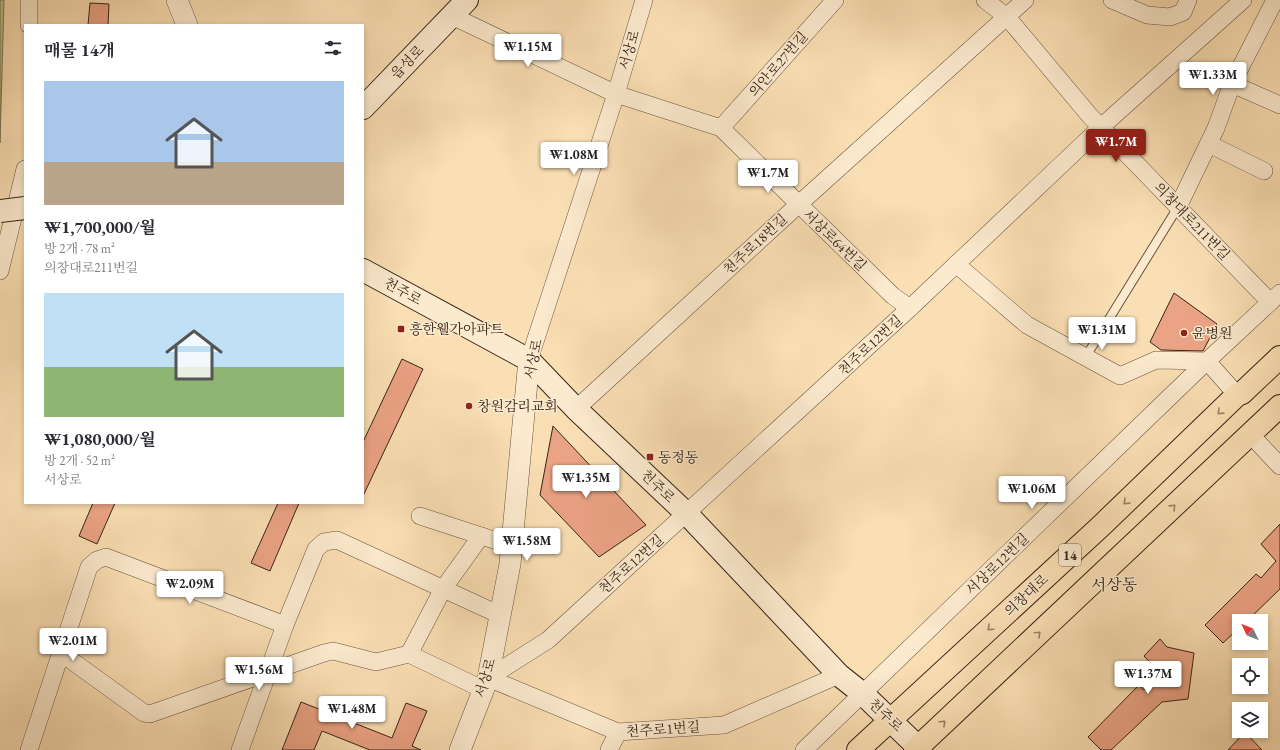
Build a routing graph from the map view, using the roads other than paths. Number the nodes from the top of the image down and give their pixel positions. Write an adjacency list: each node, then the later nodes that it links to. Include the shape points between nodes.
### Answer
1 (29, 0): 14 (street)
2 (177, 0): 15 (street)
3 (467, 0): 12 (main road, 읍성로)
4 (644, 0): 17 (street, 서상로)
5 (835, 0): 21 (street, 의안로27번길)
6 (985, 0): 13 (street, 의창대로211번길)
7 (1025, 0): 13 (street, 천주로18번길)
8 (1112, 0): 9 (street, via 1147,14 1170,17 1183,12)
9 (1188, 0)
10 (1243, 0): 20 (street, 천주로12번길)
11 (1275, 0): 16 (street)
12 (452, 16): 17 (street); 19 (main road, 읍성로)
13 (1007, 17): 20 (street, 의창대로211번길); 25 (street, 천주로18번길)
14 (29, 24)
15 (187, 24)
16 (1232, 84): 18 (street); 22 (street)
17 (616, 94): 21 (street, 서상로64번길); 36 (street, 서상로)
18 (1280, 105)
19 (364, 107)
20 (1101, 127): 26 (street, 의창대로211번길); 29 (street, 천주로12번길)
21 (721, 128): 25 (street, 서상로64번길)
22 (1209, 144): 23 (street); 26 (street)
23 (1264, 171)
24 (24, 173): 30 (street)
25 (798, 204): 33 (street, 서상로64번길, via 893,296); 40 (street, 천주로18번길)
26 (1178, 207): 32 (street, 의창대로211번길); 34 (lane)
27 (24, 208): 28 (main road, bridge)
28 (0, 211)
29 (956, 264): 33 (street, 천주로12번길); 34 (street, via 1027,326)
30 (0, 271)
31 (364, 271): 36 (main road, 천주로)
32 (1275, 297): 37 (street, 서상로12번길)
33 (910, 308): 43 (street, 천주로12번길)
34 (1085, 358): 37 (street, via 1120,376 1156,360)
35 (1280, 358): 38 (main road, 의창대로 / 14)
36 (529, 360): 40 (main road, 천주로); 46 (street, 서상로)
37 (1207, 360): 38 (street); 55 (street, 서상로12번길)
38 (1237, 396): 56 (main road, 의창대로 / 14, one-way to 56, via 1101,526)
39 (1280, 406): 41 (main road, 14)
40 (576, 409): 43 (main road, 천주로)
41 (1250, 434): 42 (street); 58 (main road, 14, one-way to 41)
42 (1280, 466)
43 (687, 514): 53 (main road, 천주로); 54 (street, 천주로12번길, via 548,640)
44 (420, 516): 45 (street)
45 (480, 536): 46 (street); 47 (street)
46 (512, 546): 48 (street, 서상로)
47 (443, 589): 48 (street); 49 (street, via 337,540 324,542 316,549); 51 (street)
48 (500, 615): 54 (street, 서상로)
49 (285, 625): 50 (street, via 106,557 89,567); 52 (street)
50 (61, 653): 52 (street, via 144,713 150,714); 59 (street)
51 (409, 654): 52 (street, via 376,662 333,652); 54 (street, 천주로1번길)
52 (268, 673): 60 (street)
53 (839, 675): 55 (main road, 천주로); 57 (street, 천주로1번길, via 724,725)
54 (486, 684): 57 (street, 천주로1번길); 61 (street, 서상로)
55 (864, 694): 56 (main road, 천주로); 63 (street, 서상로12번길)
56 (891, 719): 58 (main road, 천주로); 64 (main road, 의창대로 / 14)
57 (618, 732): 62 (street)
58 (918, 749)
59 (29, 750)
60 (240, 750)
61 (460, 750)
62 (609, 750)
63 (804, 750)
64 (858, 750)

